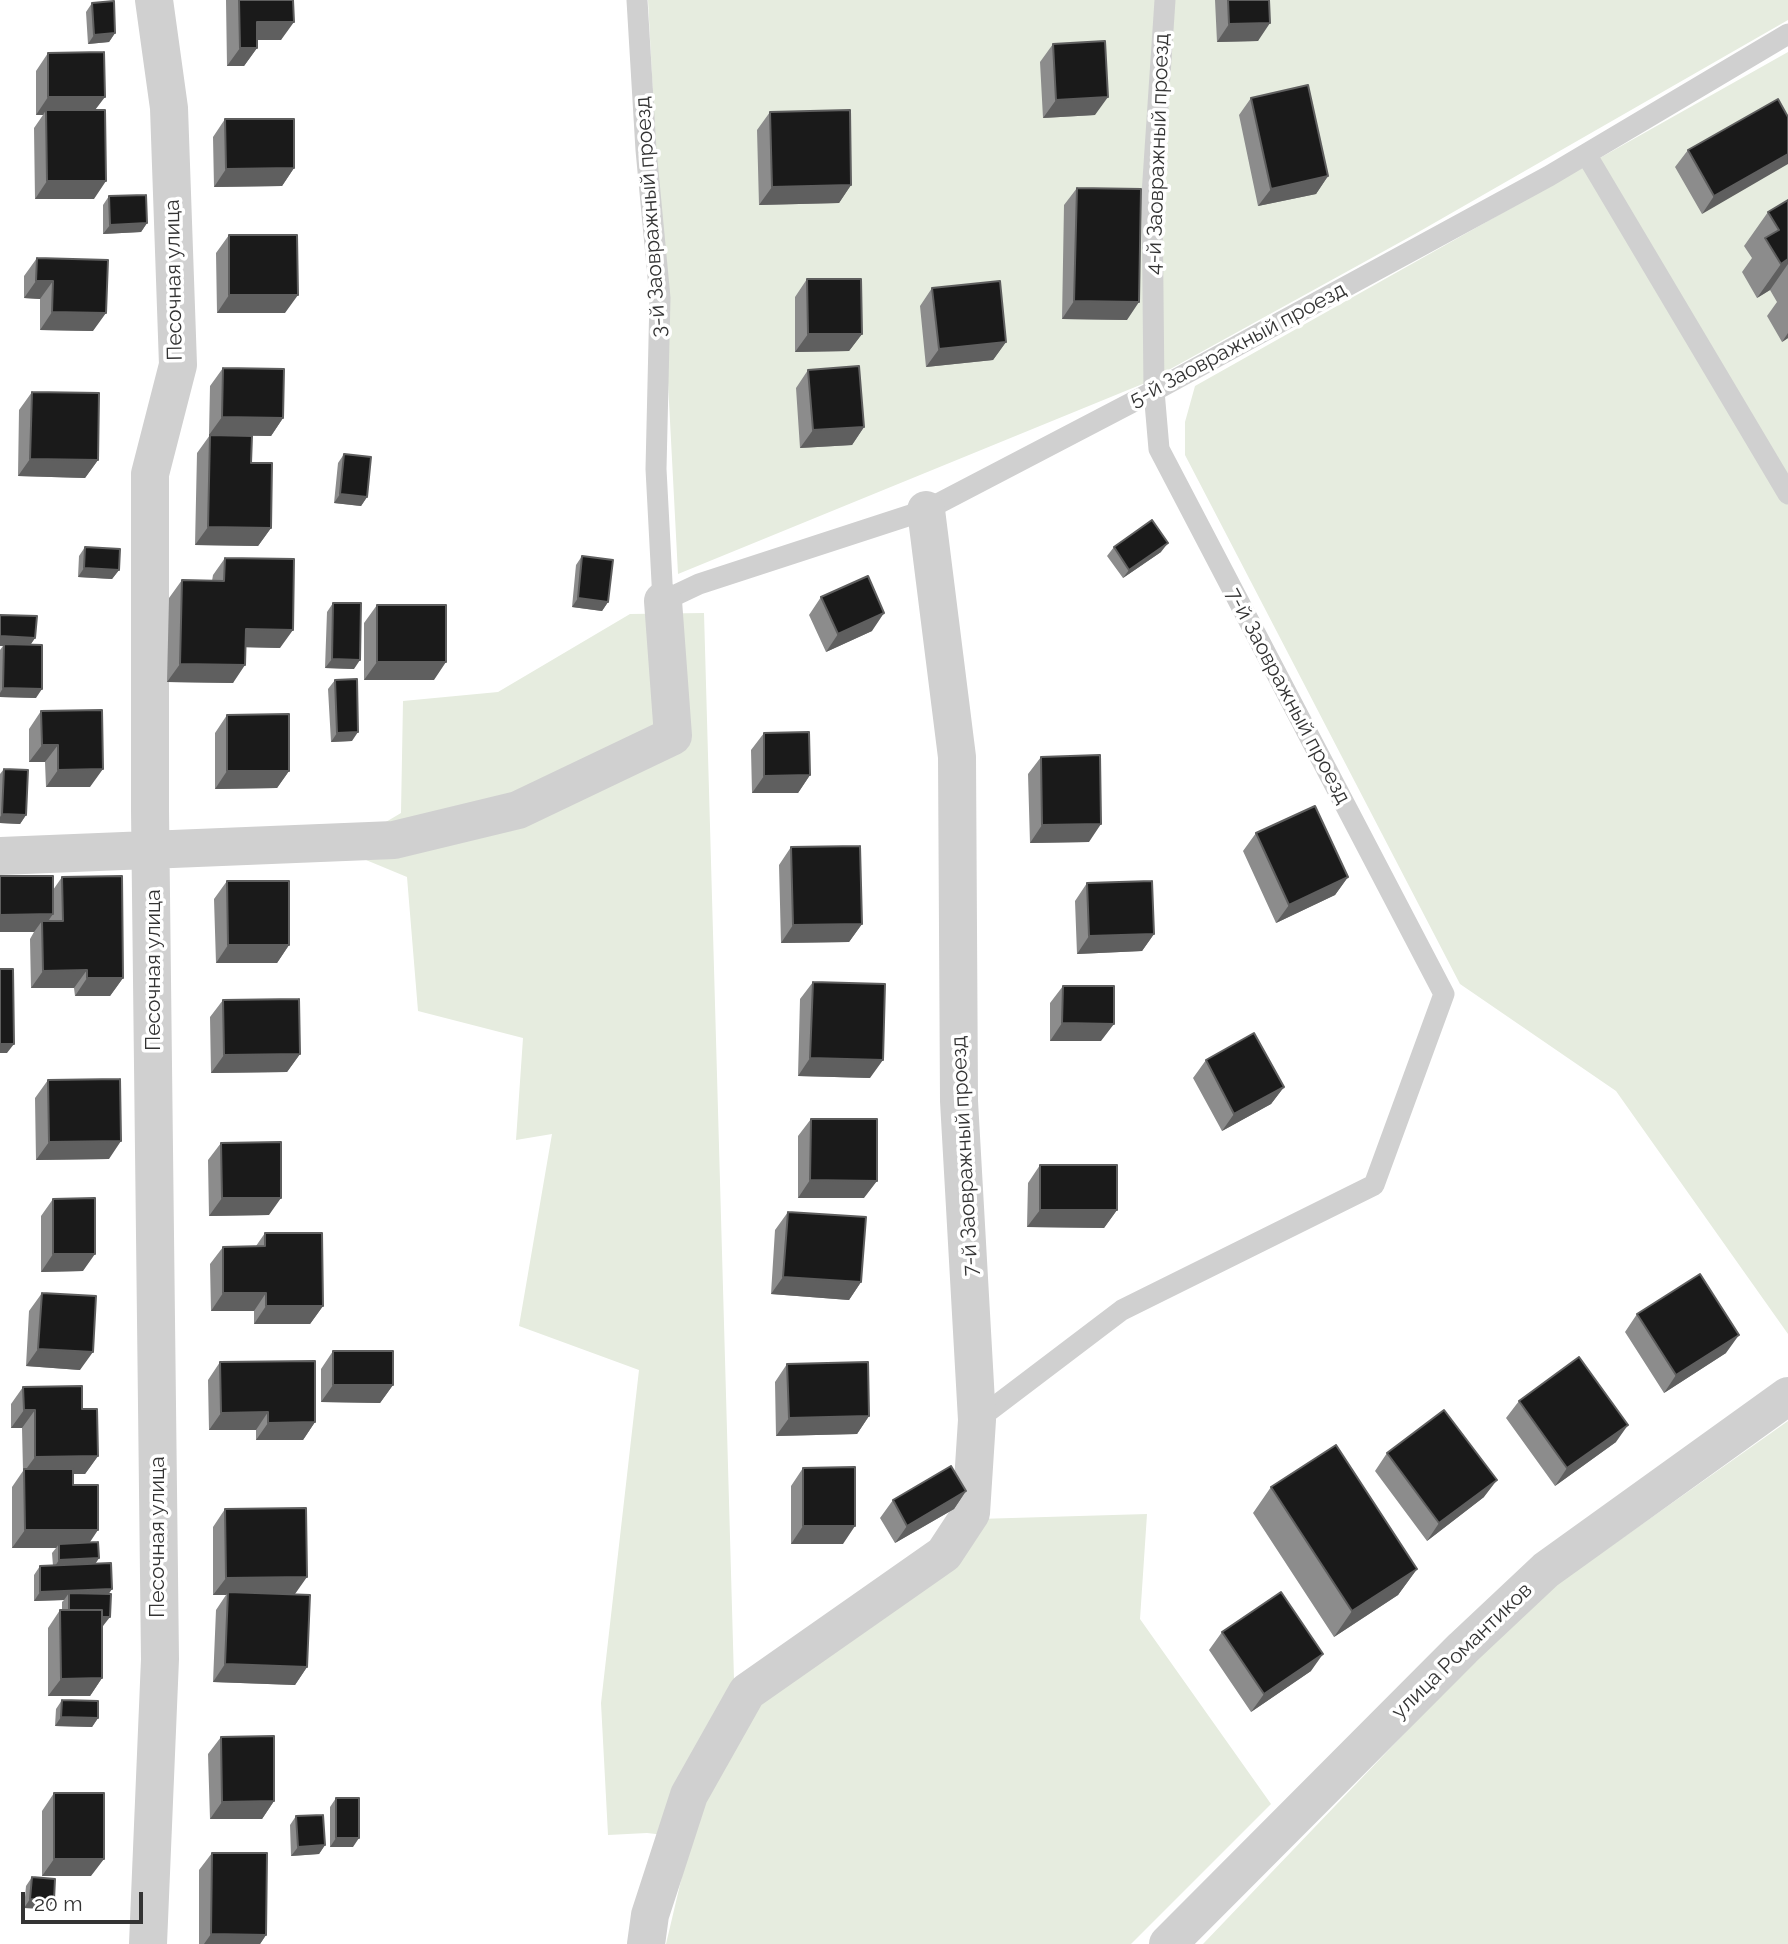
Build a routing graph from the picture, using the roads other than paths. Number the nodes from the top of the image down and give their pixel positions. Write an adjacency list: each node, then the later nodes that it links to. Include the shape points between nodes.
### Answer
1 (154, 0): 10 (street, Песочная улица, via 169,108 177,365 150,474)
2 (636, 0): 9 (lane, 3-й Заовражный проезд, via 660,298 656,469)
3 (1165, 0): 6 (lane, 4-й Заовражный проезд, via 1152,195)
4 (1788, 34): 5 (lane, 5-й Заовражный проезд)
5 (1587, 154): 6 (lane, 5-й Заовражный проезд); 7 (lane)
6 (1154, 391): 8 (lane, 5-й Заовражный проезд); 13 (lane, 7-й Заовражный проезд, via 1159,449 1444,994 1374,1185 1122,1310)
7 (1788, 494)
8 (926, 510): 9 (lane, 5-й Заовражный проезд, via 699,584); 13 (street, 7-й Заовражный проезд, via 957,757 959,1101)
9 (663, 601): 10 (street, via 673,736 518,810 394,841)
10 (153, 851): 11 (street); 14 (street, Песочная улица, via 159,1659)
11 (0, 856)
12 (1788, 1396): 16 (street, улица Романтиков, via 1546,1570)
13 (978, 1420): 15 (street, 7-й Заовражный проезд, via 971,1513 944,1555 747,1692 689,1795 650,1915)
14 (148, 1944)
15 (646, 1944)
16 (1168, 1944)

